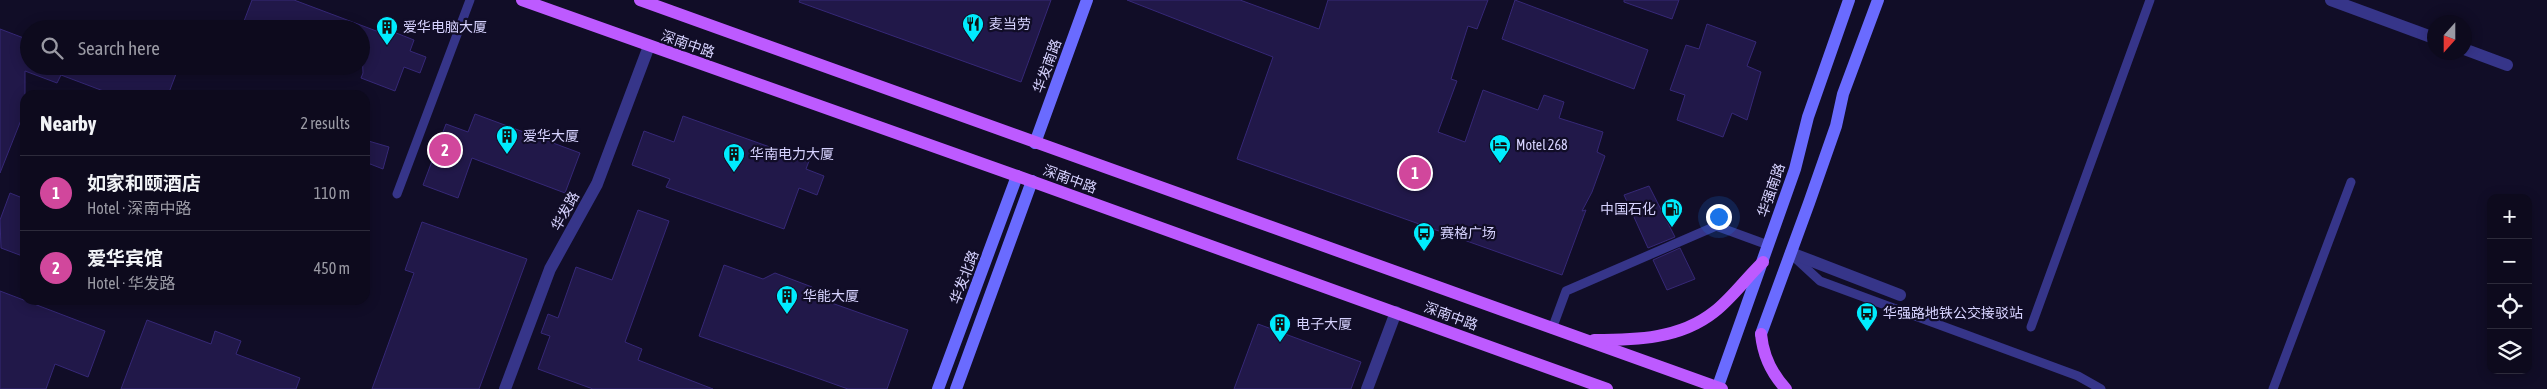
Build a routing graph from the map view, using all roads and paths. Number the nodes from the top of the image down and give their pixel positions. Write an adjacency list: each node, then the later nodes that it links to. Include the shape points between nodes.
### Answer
1 (470, 0): 17 (lane)
2 (522, 0): 10 (main road, 深南中路)
3 (640, 0): 13 (main road, 深南中路)
4 (1086, 0): 13 (main road, 华发南路)
5 (1849, 0): 18 (main road, 华强南路)
6 (1878, 0): 19 (main road, via 1843,94 1836,126)
7 (2150, 0): 23 (lane)
8 (2331, 0): 9 (street)
9 (2427, 35)
10 (649, 46): 14 (main road, 深南中路); 27 (street, 华发路, via 597,184 550,269)
11 (2472, 52): 12 (street)
12 (2507, 65)
13 (1035, 143): 24 (main road, 深南中路)
14 (1017, 176): 15 (main road, 深南中路); 28 (main road, 华发北路)
15 (1032, 181): 22 (main road, 深南中路); 29 (main road)
16 (2351, 182): 34 (lane)
17 (397, 194)
18 (1768, 245): 20 (main road, 华强南路); 24 (lane, via 1716,226 1566,291)
19 (1791, 254): 21 (street); 32 (main road, via 1761,334 1772,372); 33 (lane, via 1820,281 2078,376)
20 (1762, 262): 25 (main road, via 1716,311 1692,327 1639,339); 26 (main road, 华强南路)
21 (1900, 295)
22 (1396, 312): 30 (street); 31 (main road, 深南中路)
23 (2032, 327)
24 (1552, 329): 25 (main road, 深南中路)
25 (1584, 340): 26 (main road, 深南中路)
26 (1719, 388)
27 (505, 389)
28 (938, 389)
29 (956, 389)
30 (1367, 389)
31 (1607, 389)
32 (1786, 389)
33 (2101, 389)
34 (2272, 389)

